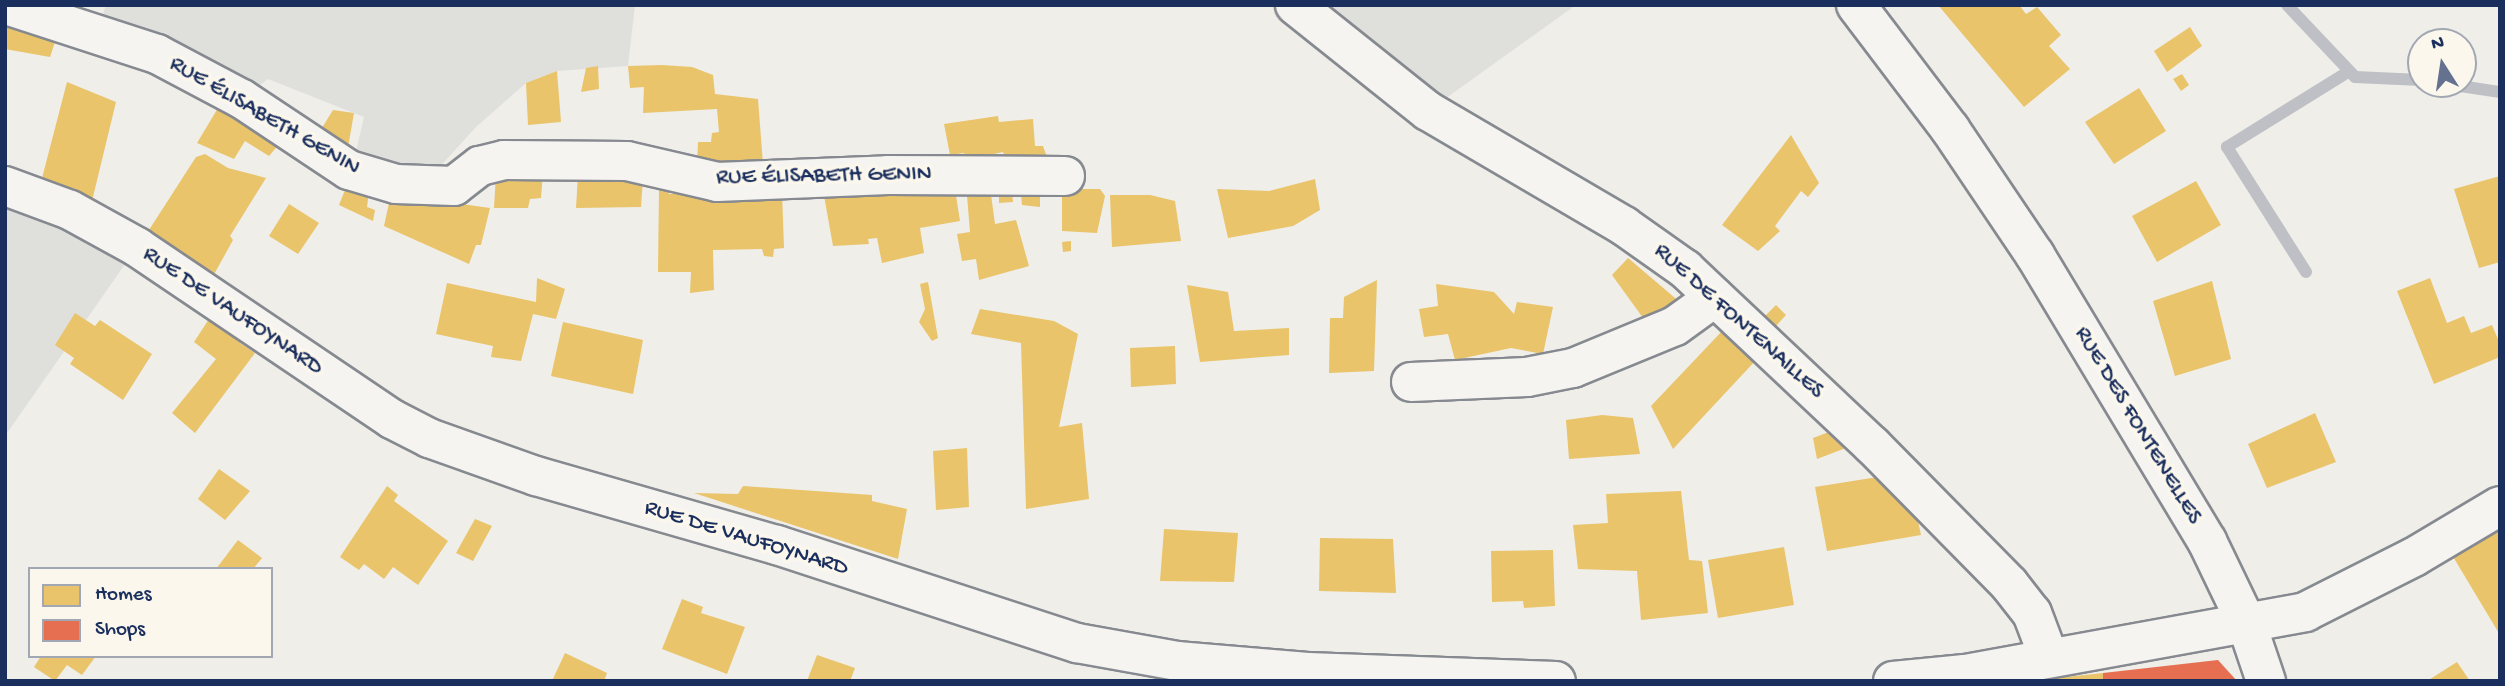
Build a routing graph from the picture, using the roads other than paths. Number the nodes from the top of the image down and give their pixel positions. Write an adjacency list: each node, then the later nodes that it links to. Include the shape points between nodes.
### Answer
1 (6, 5): 4 (street, RUE ÉLISABETH GENIN, via 157,54 242,99 349,170 396,184 454,186 480,166 515,160 627,161 717,182 916,175)
2 (1295, 5): 6 (street, RUE DE FONTENAILLES, via 1428,111 1624,226)
3 (1856, 5): 9 (street, RUE DES FONTENELLES, via 1950,129 2035,256 2207,541)
4 (1065, 176)
5 (5, 186): 11 (street, RUE DE VAUFOYNARD, via 70,210 137,247 392,419 429,438 536,476 777,545 1077,643 1177,661 1296,671)
6 (1715, 297): 7 (street, via 1675,326 1573,368 1527,377); 10 (street, RUE DE FONTENAILLES, via 1872,445 2008,583 2032,613)
7 (1411, 382)
8 (2500, 506): 9 (street, via 2414,557 2305,612)
9 (2246, 622): 10 (street, via 2178,639); 13 (street, RUE DES FONTENELLES)
10 (2049, 658): 12 (street, via 1965,674)
11 (1556, 681)
12 (1893, 681)
13 (2266, 681)

